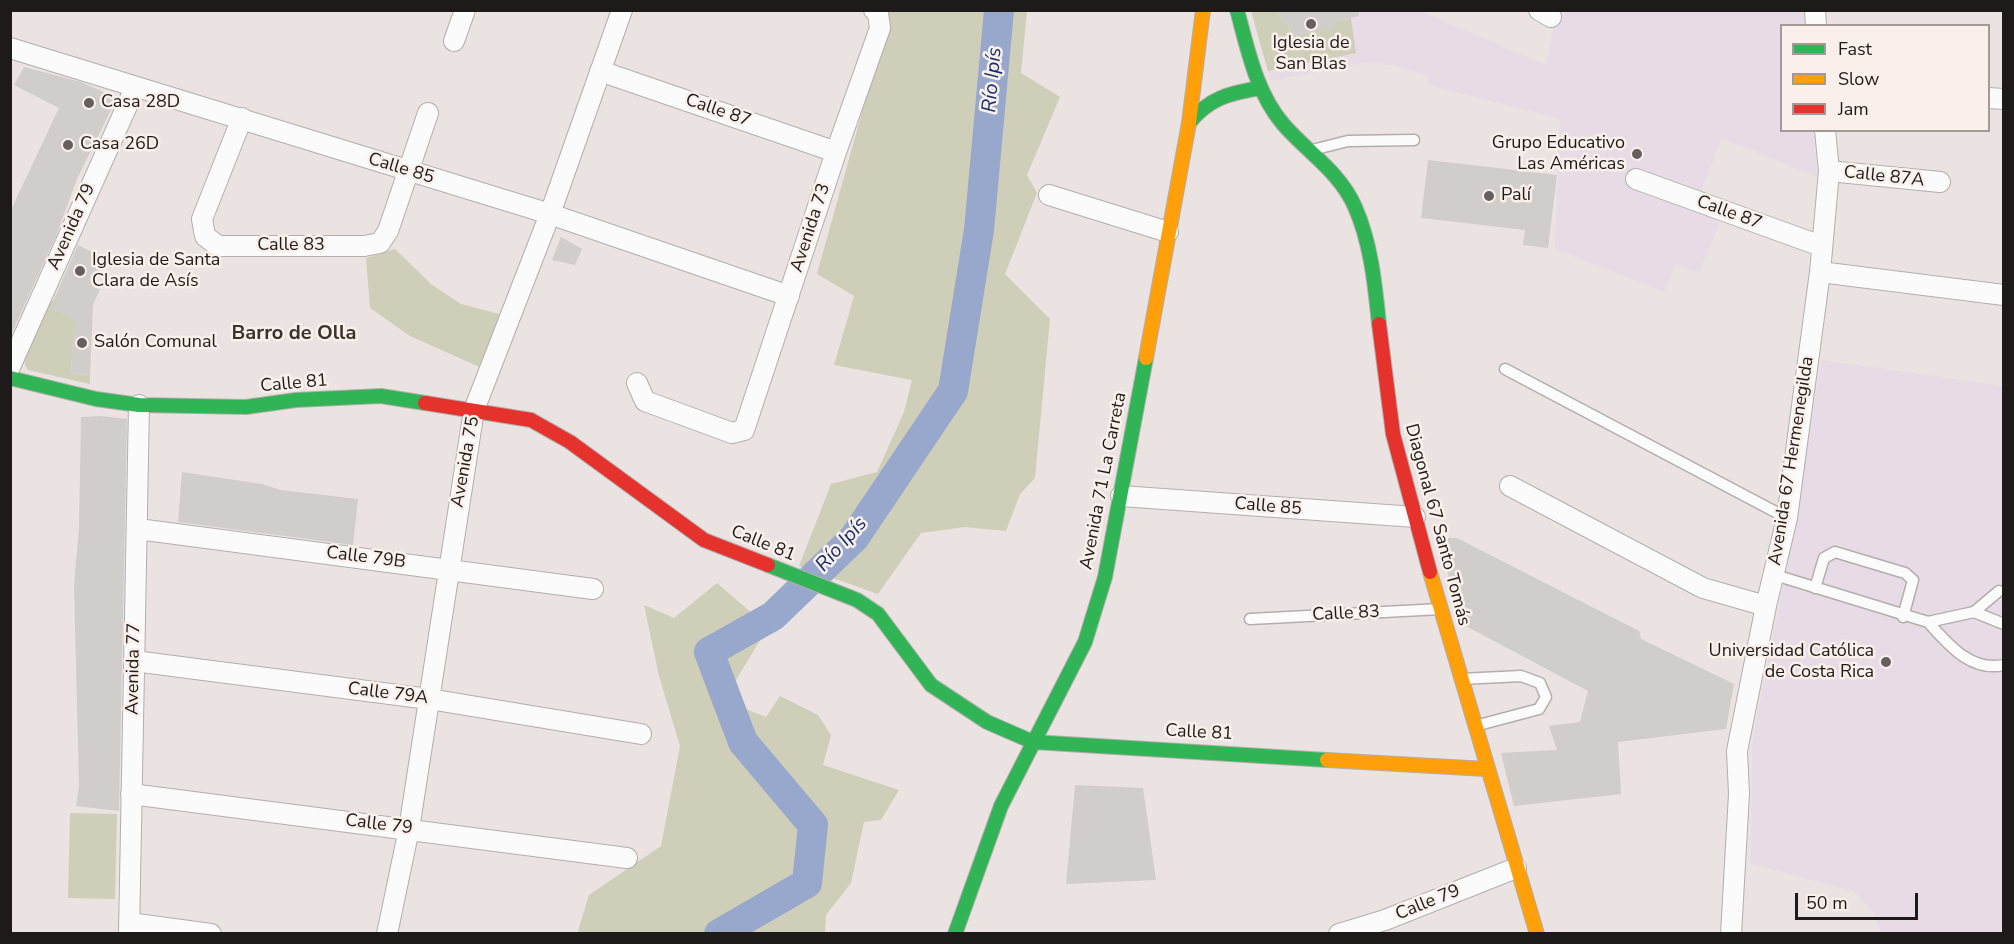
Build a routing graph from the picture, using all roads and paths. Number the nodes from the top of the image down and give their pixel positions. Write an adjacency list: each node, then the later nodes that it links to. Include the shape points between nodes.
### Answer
1 (465, 10): 6 (street)
2 (622, 10): 8 (street, Avenida 75)
3 (1203, 10): 13 (street, Avenida 71 La Carreta)
4 (1237, 10): 10 (street, Diagonal 67 Santo Tomás)
5 (876, 12): 17 (street, Avenida 73, via 880,28)
6 (454, 41)
7 (12, 54): 9 (street, Calle 85)
8 (600, 71): 17 (street, Calle 87); 23 (street, Avenida 75)
9 (135, 88): 12 (street, Calle 85); 29 (street, Avenida 79)
10 (1260, 88): 13 (street, via 1213,98); 16 (street, Diagonal 67 Santo Tomás, via 1281,121)
11 (428, 113): 19 (street)
12 (242, 118): 19 (street, Calle 85); 19 (street, Calle 83, via 202,219 205,236 218,246 380,243 388,231)
13 (1189, 123): 24 (street, Avenida 71 La Carreta)
14 (1825, 132): 18 (street, Avenida 67 Hermenegilda)
15 (1414, 140): 16 (lane, via 1348,141)
16 (1311, 150): 37 (street, Diagonal 67 Santo Tomás, via 1342,180 1363,227 1374,283 1392,431)
17 (836, 152): 28 (street, Avenida 73)
18 (1829, 171): 21 (street, Calle 87A); 25 (street, Avenida 67 Hermenegilda)
19 (407, 172): 23 (street, Calle 85)
20 (1636, 179): 25 (street, Calle 87)
21 (1940, 182)
22 (1049, 195): 24 (street)
23 (550, 214): 28 (street, Calle 85); 34 (street, Avenida 75)
24 (1168, 231): 36 (street, Avenida 71 La Carreta)
25 (1821, 246): 26 (street, Avenida 67 Hermenegilda)
26 (1820, 272): 27 (street); 38 (street, Avenida 67 Hermenegilda)
27 (2004, 295)
28 (789, 296): 32 (street, Avenida 73, via 744,430 732,433 645,401)
29 (10, 367)
30 (1505, 369): 38 (lane)
31 (10, 378): 33 (street, Calle 81)
32 (637, 383)
33 (139, 405): 34 (street, Calle 81, via 246,407 381,396); 39 (street, Avenida 77)
34 (474, 410): 40 (street, Avenida 75); 58 (street, Calle 81, via 531,420 570,442 704,540 857,600 878,614 931,685 987,722)
35 (1510, 486): 45 (street, via 1703,588)
36 (1121, 496): 37 (street, Calle 85); 58 (street, Avenida 71 La Carreta, via 1105,576 1084,642)
37 (1415, 517): 46 (street, Diagonal 67 Santo Tomás)
38 (1787, 518): 41 (street, Avenida 67 Hermenegilda)
39 (138, 530): 40 (street, Calle 79B); 52 (street, Avenida 77)
40 (449, 568): 43 (street, Calle 79B); 55 (street, Avenida 75)
41 (1774, 575): 42 (lane); 45 (street, Avenida 67 Hermenegilda)
42 (1815, 588): 48 (lane); 48 (lane, via 1824,558 1835,552 1905,573 1913,580 1913,586)
43 (592, 589)
44 (2000, 591): 47 (lane)
45 (1766, 606): 71 (street, Avenida 67 Hermenegilda, via 1737,752)
46 (1441, 609): 49 (lane, Calle 83); 54 (street, Diagonal 67 Santo Tomás)
47 (1974, 612): 50 (lane); 51 (lane)
48 (1904, 617): 50 (lane)
49 (1250, 619)
50 (1928, 622): 53 (lane, via 1966,659 1983,666)
51 (2004, 624)
52 (134, 661): 55 (street, Calle 79A); 60 (street, Avenida 77)
53 (2004, 665)
54 (1461, 679): 56 (street, Diagonal 67 Santo Tomás); 56 (lane, via 1527,677 1540,683 1546,697 1539,709)
55 (429, 699): 57 (street, Calle 79A); 61 (street, Avenida 75)
56 (1474, 726): 59 (street, Diagonal 67 Santo Tomás)
57 (641, 734)
58 (1032, 742): 59 (street, Calle 81); 68 (street, Avenida 71 La Carreta, via 1001,806)
59 (1486, 769): 63 (street, Diagonal 67 Santo Tomás)
60 (131, 794): 61 (street, Calle 79); 65 (street, Avenida 77)
61 (409, 829): 62 (street, Calle 79); 67 (street, Avenida 75)
62 (627, 858)
63 (1516, 868): 64 (street, Calle 79); 70 (street, Diagonal 67 Santo Tomás)
64 (1386, 927): 69 (street, Calle 79)
65 (129, 928): 66 (street)
66 (211, 933)
67 (387, 933)
68 (955, 933)
69 (1339, 933)
70 (1537, 933)
71 (1731, 933)

